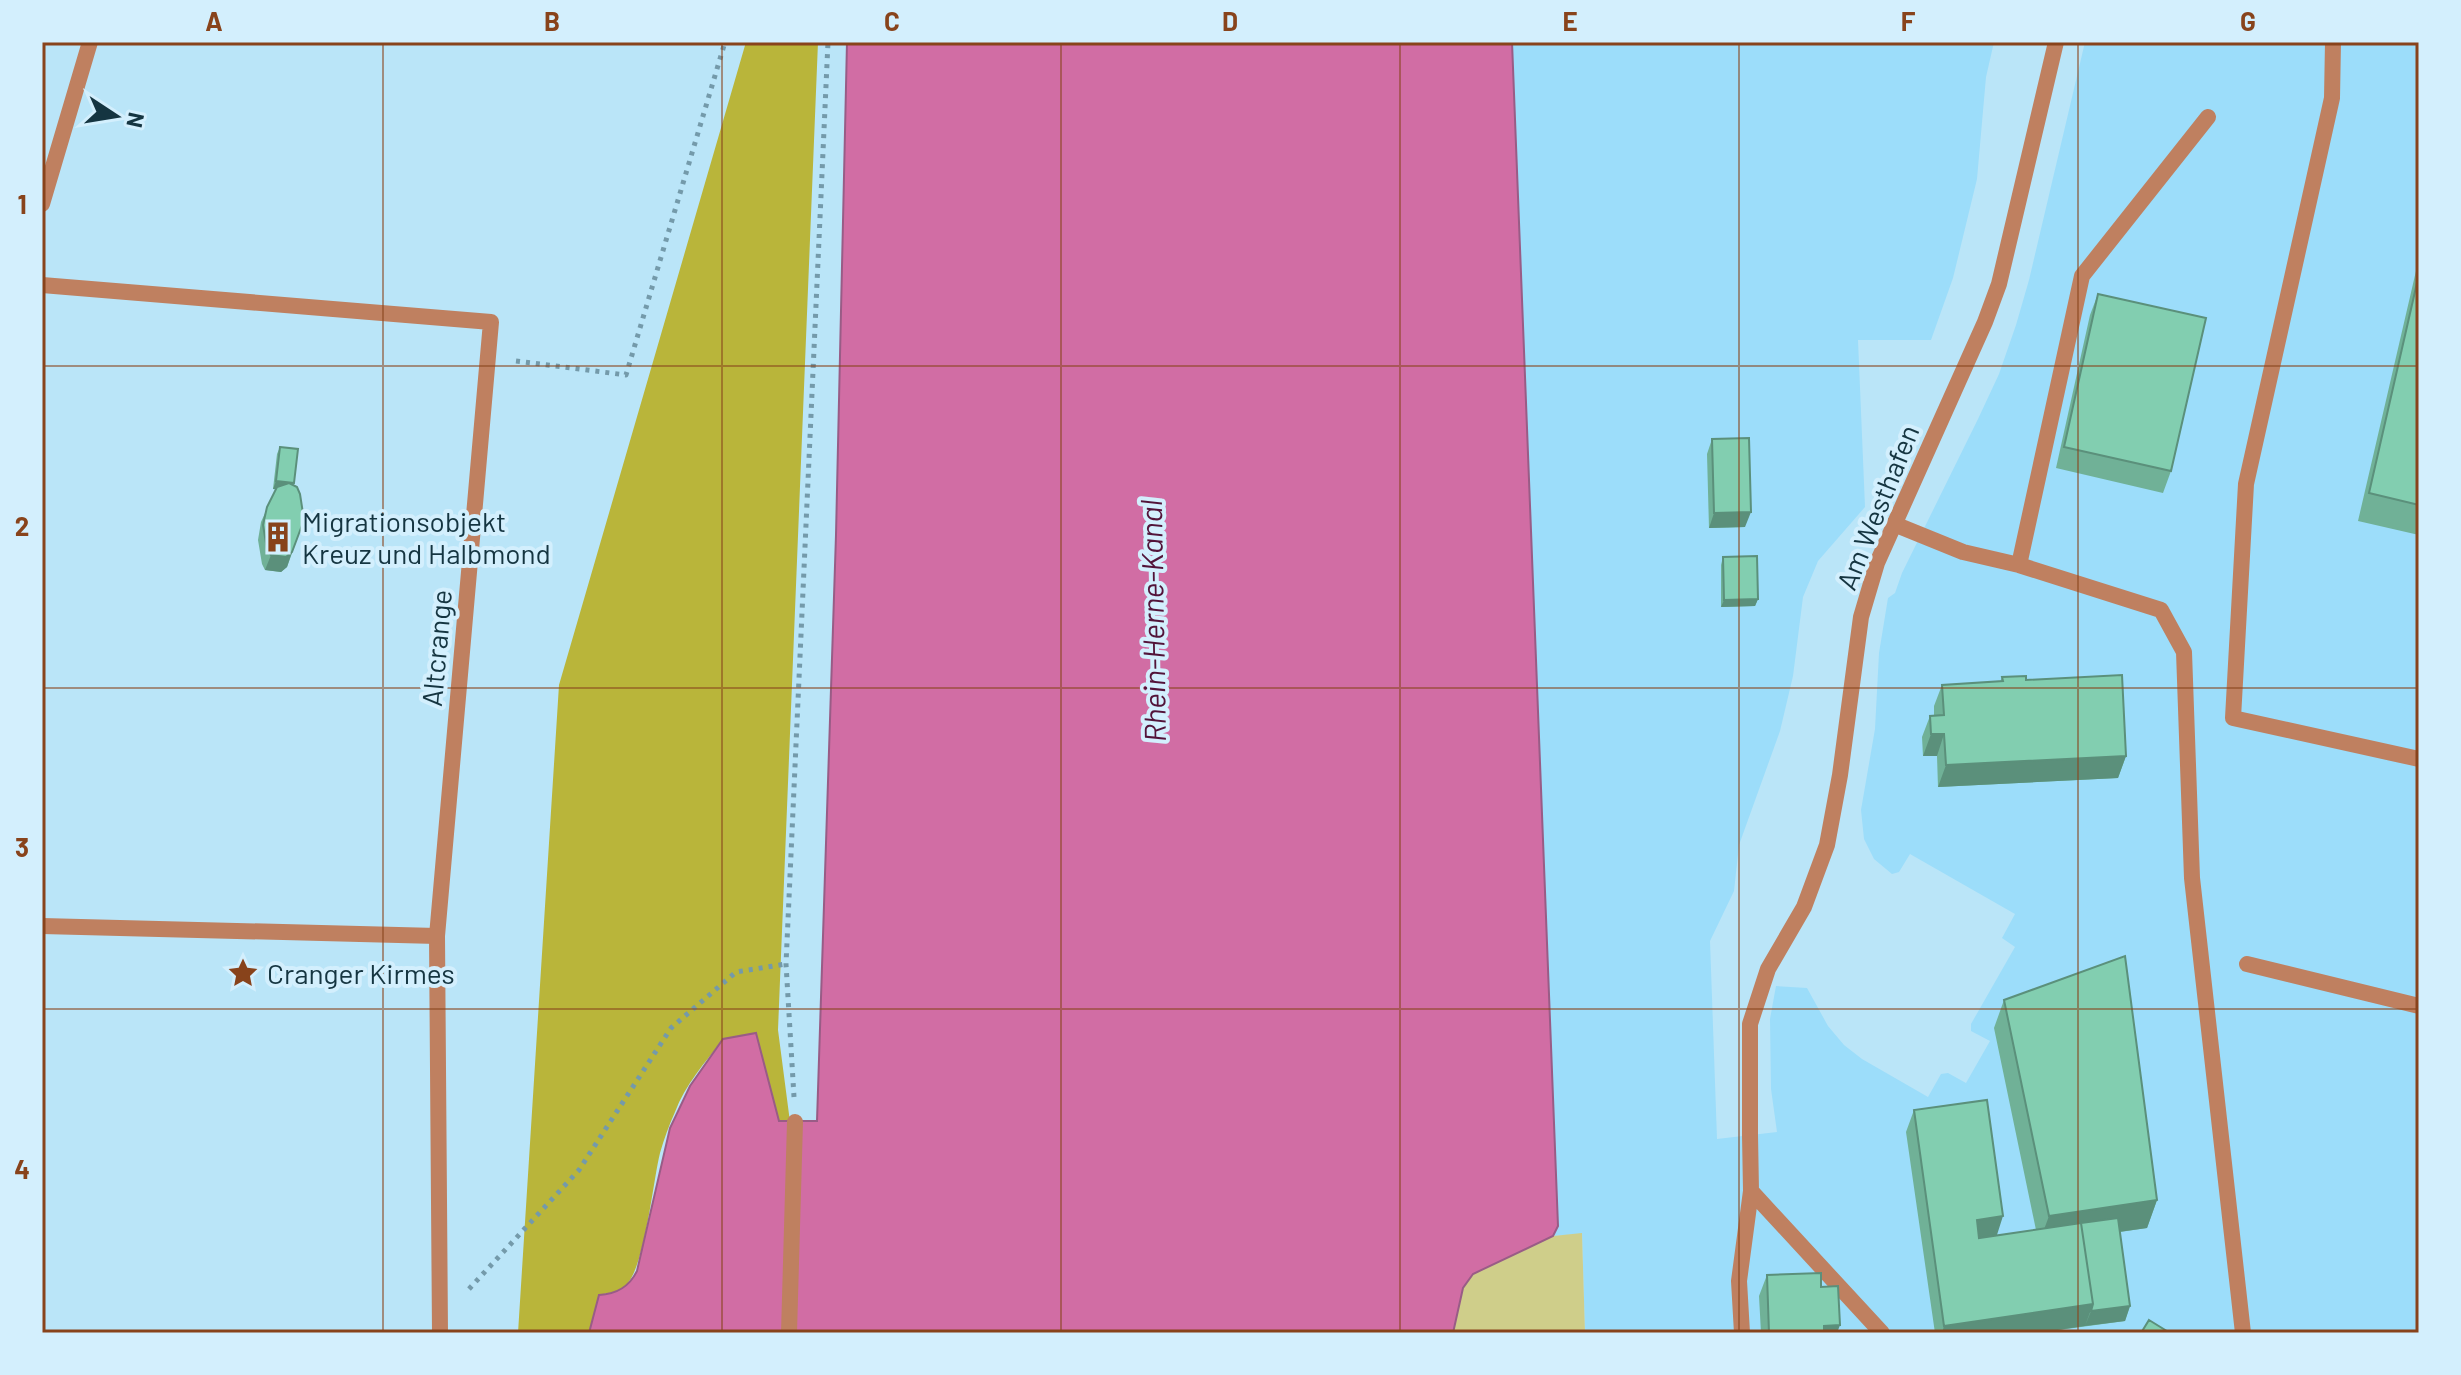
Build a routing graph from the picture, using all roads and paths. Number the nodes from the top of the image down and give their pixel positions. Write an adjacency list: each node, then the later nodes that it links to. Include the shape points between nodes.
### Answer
1 (90, 42): 7 (street)
2 (725, 42): 9 (path, via 626,375)
3 (828, 42): 15 (path)
4 (2056, 42): 10 (street, Am Westhafen, via 1999,284)
5 (2333, 42): 12 (street, via 2332,98 2246,484 2233,718)
6 (2208, 117): 11 (street, via 2082,276)
7 (42, 204)
8 (42, 285): 9 (street, Altcrange, via 491,322)
9 (487, 357): 14 (street, Altcrange)
10 (1894, 524): 11 (street, via 1963,552); 19 (street, Am Westhafen, via 1861,617 1827,845 1804,907 1768,969 1750,1024)
11 (2019, 565): 24 (street, via 2161,610 2184,652 2192,878)
12 (2419, 759)
13 (42, 926): 14 (street)
14 (437, 936): 20 (street, Altcrange)
15 (786, 964): 18 (path); 20 (path, via 736,972 671,1028 579,1170)
16 (2247, 964): 17 (street)
17 (2419, 1006)
18 (795, 1122): 21 (street)
19 (1751, 1191): 22 (street, Am Westhafen, via 1739,1281); 23 (street)
20 (440, 1326)
21 (789, 1333)
22 (1742, 1333)
23 (1882, 1333)
24 (2243, 1333)

